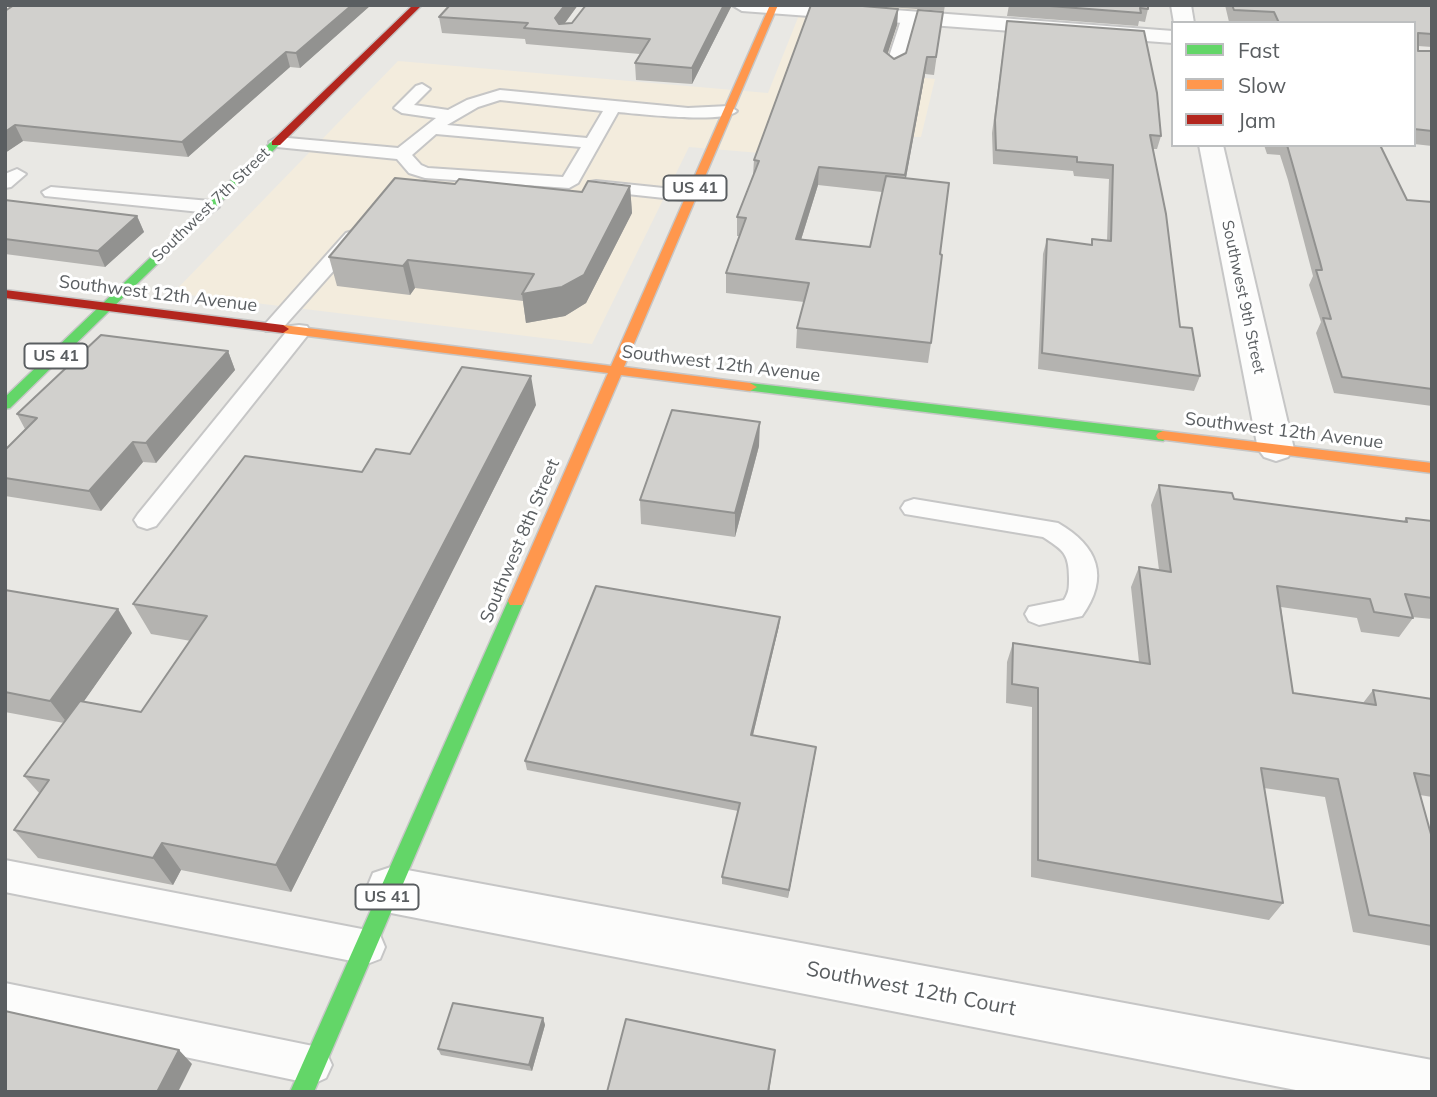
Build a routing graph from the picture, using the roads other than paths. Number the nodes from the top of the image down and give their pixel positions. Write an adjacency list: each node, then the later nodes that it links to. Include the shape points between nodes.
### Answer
1 (418, 5): 12 (main road, Southwest 7th Street / US 41)
2 (742, 5): 3 (street)
3 (774, 6): 4 (street); 9 (main road, Southwest 8th Street / US 41)
4 (909, 17): 5 (street); 6 (lane)
5 (1171, 37)
6 (893, 69)
7 (422, 89): 10 (lane, via 402,108)
8 (613, 107): 9 (lane); 10 (lane, via 500,95 482,98); 13 (lane)
9 (729, 111): 19 (main road, Southwest 8th Street / US 41)
10 (450, 115): 11 (lane)
11 (432, 129): 13 (lane); 15 (lane)
12 (277, 142): 15 (lane); 20 (main road, Southwest 7th Street / US 41)
13 (590, 143): 16 (lane)
14 (1211, 147): 28 (street, Southwest 9th Street)
15 (409, 161): 16 (lane, via 425,173); 17 (lane)
16 (569, 183): 19 (lane)
17 (401, 184)
18 (51, 192): 20 (lane)
19 (692, 196): 26 (main road, Southwest 8th Street / US 41)
20 (210, 207): 23 (main road, Southwest 7th Street / US 41)
21 (368, 221): 24 (lane)
22 (5, 294): 23 (main road, Southwest 12th Avenue)
23 (106, 307): 24 (main road, Southwest 12th Avenue); 27 (main road, Southwest 7th Street / US 41)
24 (273, 327): 25 (main road, Southwest 12th Avenue)
25 (299, 331): 26 (main road, Southwest 12th Avenue); 31 (lane)
26 (616, 370): 28 (main road, Southwest 12th Avenue); 34 (main road, Southwest 8th Street / US 41)
27 (5, 405)
28 (1276, 449): 29 (main road, Southwest 12th Avenue)
29 (1432, 468)
30 (914, 508): 32 (lane, via 1049,529 1069,541 1082,558 1083,594 1072,609)
31 (147, 520)
32 (1039, 614)
33 (5, 876): 35 (lane)
34 (391, 890): 35 (main road, Southwest 8th Street / US 41); 38 (street, Southwest 12th Court)
35 (367, 947): 37 (main road, Southwest 8th Street / US 41)
36 (5, 1001): 37 (lane)
37 (307, 1079)
38 (1432, 1088)

